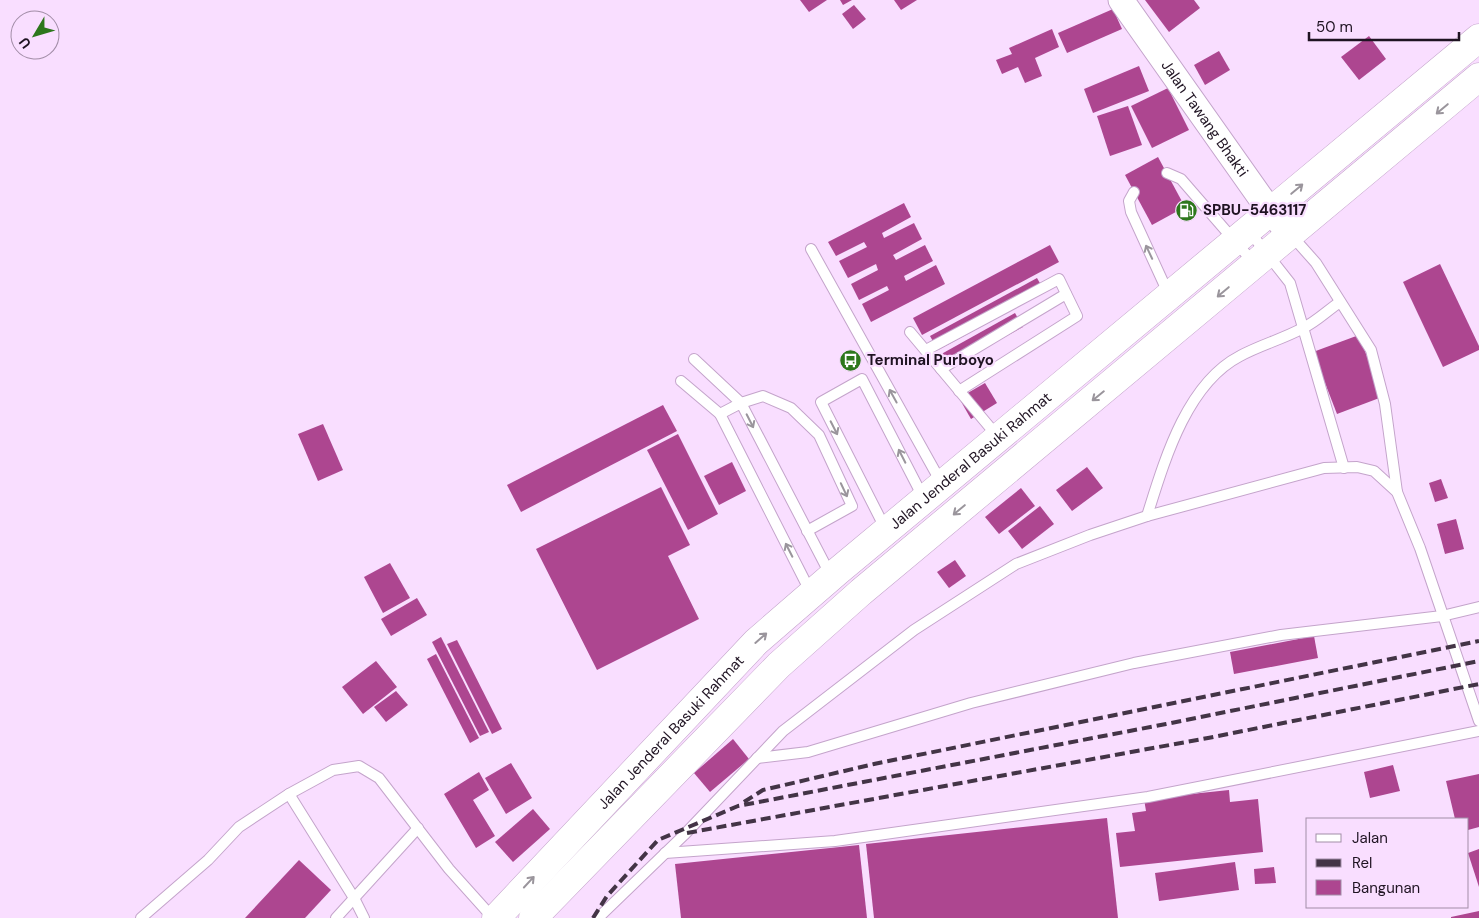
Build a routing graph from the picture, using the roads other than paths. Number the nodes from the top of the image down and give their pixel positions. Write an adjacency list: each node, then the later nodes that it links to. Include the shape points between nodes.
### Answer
1 (1126, 8): 6 (street, Jalan Tawang Bhakti)
2 (1479, 38): 6 (highway, Jalan Jenderal Basuki Rahmat, one-way to 2)
3 (1479, 78): 7 (highway, Jalan Jenderal Basuki Rahmat, one-way to 7)
4 (1167, 173): 8 (lane, via 1181,179)
5 (1134, 192): 12 (lane, one-way to 5, via 1131,212 1129,201)
6 (1270, 211): 7 (street, Jalan Tawang Bhakti); 8 (highway, Jalan Jenderal Basuki Rahmat)
7 (1291, 235): 10 (highway, Jalan Jenderal Basuki Rahmat); 13 (lane, via 1316,263)
8 (1242, 236): 10 (lane); 10 (lane); 12 (highway, Jalan Jenderal Basuki Rahmat)
9 (812, 249): 25 (lane, one-way to 9)
10 (1261, 260): 14 (lane, via 1290,283); 26 (highway, Jalan Jenderal Basuki Rahmat, one-way to 26)
11 (1066, 294): 16 (lane, via 1059,278); 18 (lane); 20 (lane, via 1077,316)
12 (1170, 296): 23 (highway, Jalan Jenderal Basuki Rahmat)
13 (1340, 302): 14 (lane); 27 (lane, via 1370,350 1386,404)
14 (1304, 328): 24 (lane); 28 (lane, via 1239,356 1210,380 1197,396 1163,465)
15 (910, 332): 16 (lane)
16 (926, 350): 18 (lane)
17 (694, 359): 21 (lane)
18 (941, 369): 20 (lane)
19 (681, 381): 22 (lane)
20 (959, 391): 23 (lane)
21 (740, 403): 22 (lane); 29 (lane, one-way to 29); 29 (lane, one-way to 29, via 764,396 791,408 818,435 852,506)
22 (720, 414): 31 (lane, one-way to 22)
23 (998, 438): 25 (highway, Jalan Jenderal Basuki Rahmat)
24 (1344, 468): 27 (lane, via 1374,471); 28 (lane, via 1324,468)
25 (943, 484): 26 (highway); 30 (highway, Jalan Jenderal Basuki Rahmat); 30 (lane, one-way to 30, via 862,379 821,402)
26 (983, 490): 45 (highway, Jalan Jenderal Basuki Rahmat, one-way to 45, via 779,665)
27 (1397, 492): 33 (lane, via 1420,548)
28 (1147, 516): 36 (lane, via 1016,564 914,630 783,731)
29 (807, 531): 31 (lane)
30 (886, 531): 31 (highway, Jalan Jenderal Basuki Rahmat)
31 (821, 585): 44 (highway, Jalan Jenderal Basuki Rahmat, one-way to 31, via 756,642)
32 (1479, 607): 33 (lane)
33 (1442, 616): 34 (lane); 36 (lane, via 1282,635 1134,663 971,703 826,747)
34 (1479, 721)
35 (1479, 731): 39 (lane, via 1148,797 835,841)
36 (758, 758): 39 (lane)
37 (289, 794): 38 (lane, via 333,770 359,766 379,778); 40 (lane); 41 (lane, via 239,828)
38 (418, 828): 40 (lane); 44 (lane, via 449,869)
39 (665, 854): 46 (lane)
40 (354, 898): 42 (lane); 43 (lane)
41 (142, 918)
42 (336, 918)
43 (364, 918)
44 (494, 918)
45 (533, 918)
46 (598, 918)

